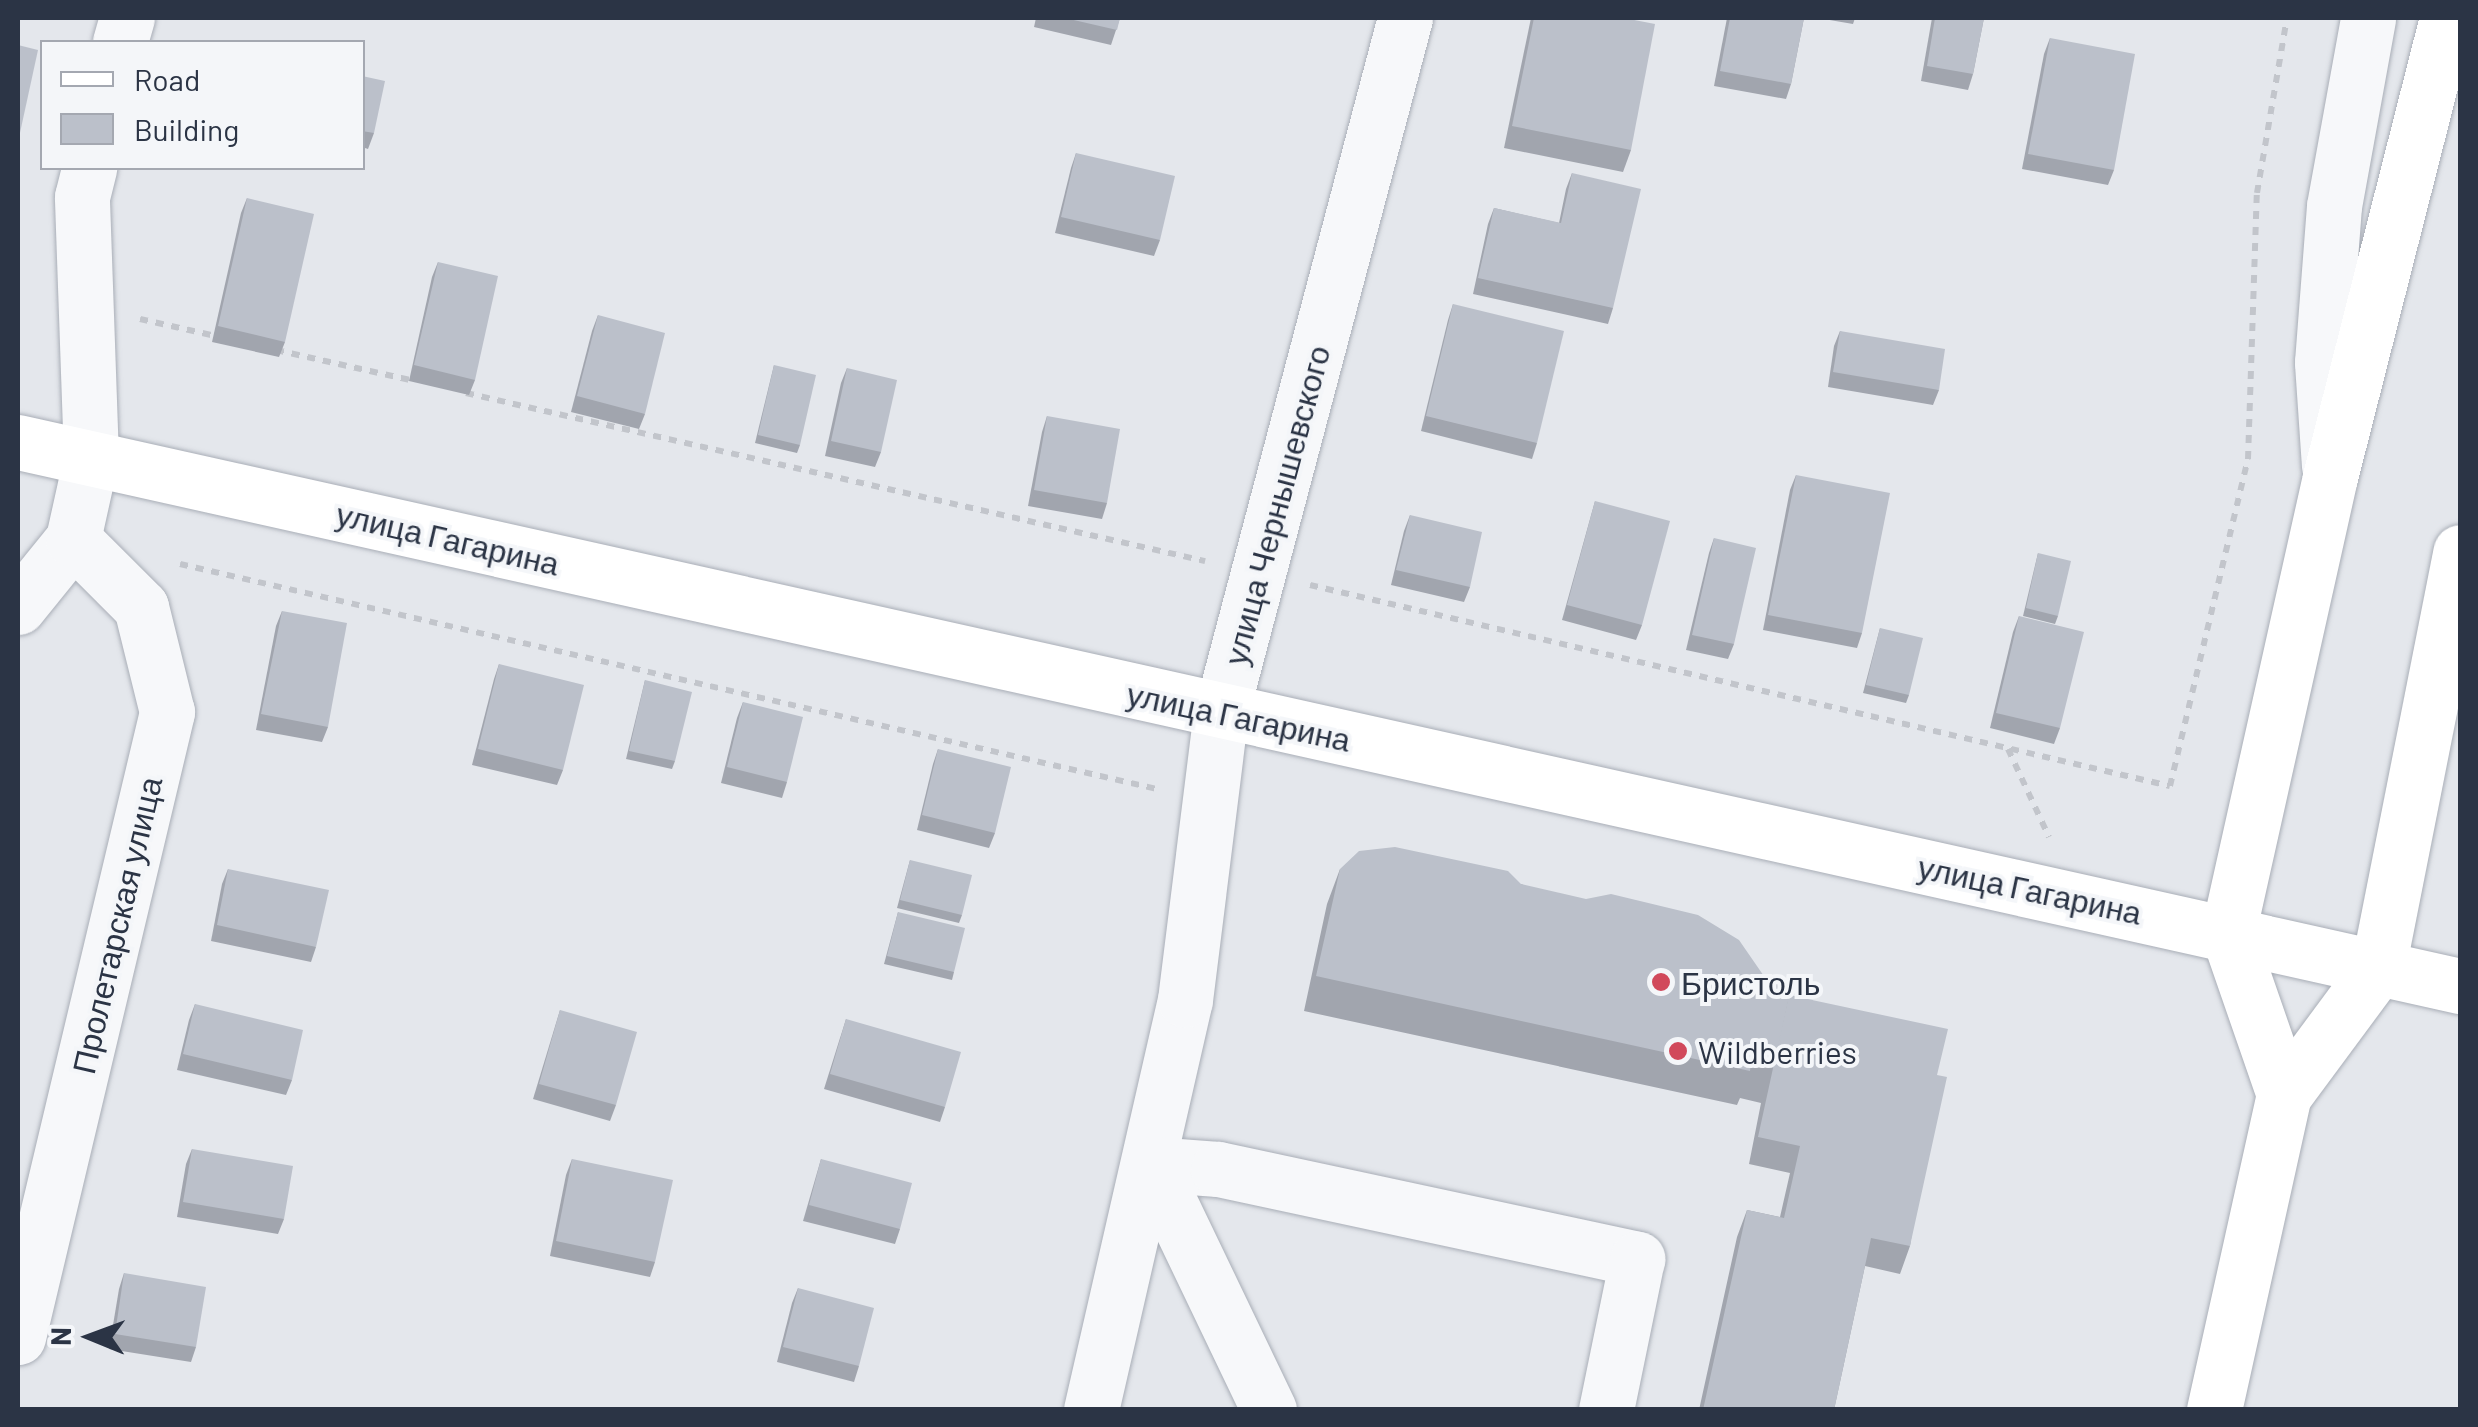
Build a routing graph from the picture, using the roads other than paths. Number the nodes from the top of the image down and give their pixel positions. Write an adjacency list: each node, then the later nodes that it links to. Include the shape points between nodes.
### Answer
1 (1405, 18): 11 (street, улица Чернышевского)
2 (2368, 18): 7 (street, via 2334,206 2322,362)
3 (2446, 18): 7 (main road)
4 (89, 170): 6 (street, via 82,197)
5 (18, 442): 6 (main road, улица Гагарина)
6 (91, 458): 8 (street); 11 (main road, улица Гагарина)
7 (2330, 476): 12 (main road)
8 (73, 539): 10 (street); 17 (street, Пролетарская улица, via 141,607 167,712)
9 (2460, 552): 13 (main road)
10 (18, 607)
11 (1221, 713): 12 (main road, улица Гагарина); 16 (street, улица Чернышевского, via 1185,1000)
12 (2228, 933): 13 (main road, улица Гагарина); 15 (main road)
13 (2378, 968): 14 (main road, улица Гагарина); 15 (main road)
14 (2460, 986)
15 (2284, 1094): 21 (main road)
16 (1152, 1164): 18 (street, улица Чернышевского); 19 (street); 20 (street, via 1218,1169 1638,1259)
17 (18, 1338)
18 (1092, 1410)
19 (1269, 1410)
20 (1606, 1410)
21 (2214, 1410)

